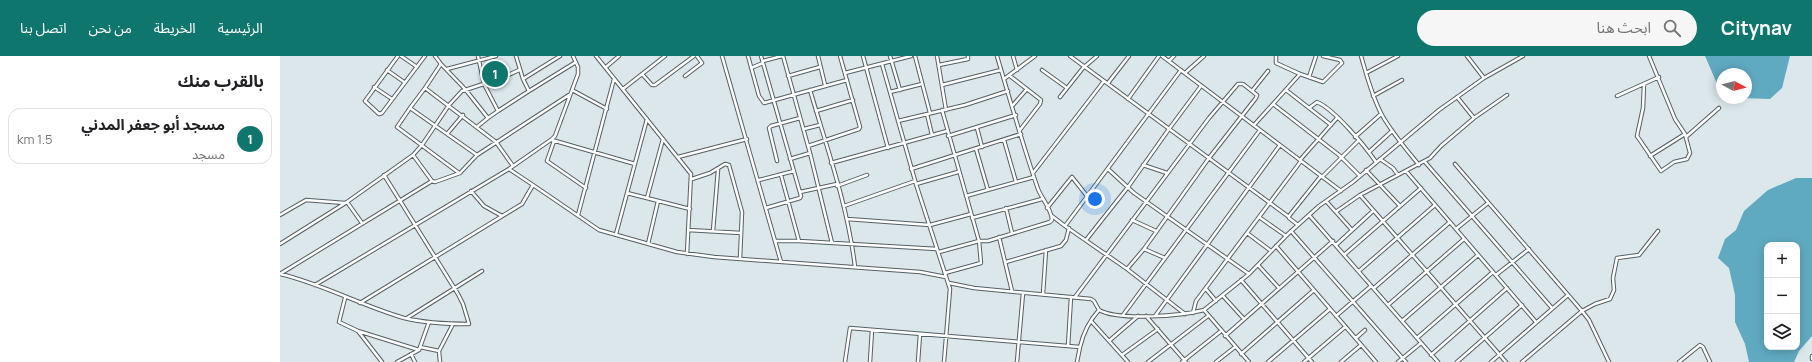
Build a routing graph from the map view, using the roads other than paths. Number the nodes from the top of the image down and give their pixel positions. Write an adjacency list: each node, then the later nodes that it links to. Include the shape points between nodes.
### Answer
1 (398, 56): 58 (street)
2 (401, 56): 52 (street)
3 (425, 56): 52 (street)
4 (435, 56): 48 (street)
5 (478, 56): 43 (street)
6 (496, 56): 43 (street)
7 (516, 56): 59 (street)
8 (560, 56): 77 (street)
9 (573, 56): 46 (street)
10 (596, 56): 53 (street)
11 (619, 56): 53 (street)
12 (665, 56): 68 (street)
13 (696, 56): 68 (street, via 655,85); 70 (street, via 702,64)
14 (722, 56): 157 (street)
15 (748, 56): 55 (street)
16 (761, 56): 47 (street)
17 (782, 56): 47 (street); 71 (street)
18 (818, 56): 54 (street)
19 (840, 56): 65 (street)
20 (863, 56): 56 (street)
21 (890, 56): 44 (street)
22 (911, 56): 44 (street)
23 (915, 56): 85 (street)
24 (937, 56): 50 (street)
25 (968, 56): 50 (street, via 968,59)
26 (997, 56): 60 (street)
27 (1013, 56): 61 (street)
28 (1034, 56): 61 (street)
29 (1070, 56): 51 (street)
30 (1097, 56): 51 (street)
31 (1129, 56): 83 (street)
32 (1161, 56): 45 (street); 112 (street)
33 (1174, 56): 45 (street)
34 (1203, 56): 66 (street)
35 (1276, 56): 69 (street, via 1276,63)
36 (1316, 56): 73 (street)
37 (1323, 56): 73 (street, via 1340,60 1341,64 1324,81)
38 (1360, 56): 67 (street)
39 (1398, 56): 67 (street)
40 (1467, 56): 76 (street)
41 (1523, 56): 76 (street)
42 (1649, 56): 74 (street)
43 (480, 60): 57 (street); 84 (street)
44 (892, 61): 49 (street); 98 (street)
45 (1169, 61): 63 (street)
46 (576, 62): 96 (street, via 578,74); 100 (street)
47 (763, 62): 55 (street); 113 (street)
48 (441, 64): 57 (street); 91 (street)
49 (882, 64): 56 (street); 103 (street)
50 (939, 65): 88 (street)
51 (1084, 66): 81 (street); 92 (street)
52 (416, 67): 82 (street)
53 (606, 67): 75 (street)
54 (820, 67): 71 (street); 87 (street)
55 (751, 68): 113 (street, via 761,101 766,103)
56 (867, 68): 65 (street); 172 (street)
57 (446, 69): 93 (street)
58 (387, 70): 82 (street); 90 (street)
59 (519, 70): 77 (street); 84 (street)
60 (1001, 70): 78 (street); 88 (street)
61 (1017, 70): 72 (street)
62 (1042, 70): 92 (street)
63 (1181, 70): 66 (street); 127 (street)
64 (1268, 71): 102 (street)
65 (845, 73): 79 (street)
66 (1185, 73): 89 (street)
67 (1366, 73): 107 (street)
68 (642, 74): 94 (street)
69 (1300, 74): 73 (street); 99 (street)
70 (686, 76)
71 (788, 76): 105 (street)
72 (1010, 76): 78 (street); 95 (street)
73 (1309, 77)
74 (1659, 77): 86 (street); 155 (street, via 1675,119)
75 (614, 78): 94 (street); 122 (street)
76 (1484, 78): 110 (street)
77 (523, 79): 100 (street)
78 (1004, 79): 101 (street)
79 (847, 80): 87 (street); 114 (street)
80 (1402, 80): 107 (street)
81 (1104, 81): 83 (street); 205 (street)
82 (404, 82): 111 (street)
83 (1108, 83): 112 (street)
84 (484, 84): 93 (street); 125 (street)
85 (922, 84): 98 (street); 126 (street)
86 (1644, 84): 108 (street); 180 (street, via 1643,108 1637,134)
87 (825, 85): 97 (street)
88 (942, 85): 124 (street)
89 (1202, 86): 115 (street); 145 (street)
90 (374, 87): 111 (street); 111 (street, via 365,101 379,114)
91 (425, 88): 117 (street); 119 (street)
92 (1067, 88): 109 (street)
93 (465, 89): 117 (street); 132 (street)
94 (623, 89): 136 (street)
95 (1027, 89): 118 (street); 147 (street, via 1040,99 1041,103)
96 (572, 90): 104 (street); 122 (street)
97 (810, 90): 105 (street); 123 (street)
98 (900, 90): 103 (street)
99 (1286, 90): 116 (street); 120 (street)
100 (530, 91): 125 (street)
101 (1008, 91): 118 (street); 124 (street)
102 (1252, 91): 115 (street, via 1239,83); 131 (street, via 1257,94 1256,98)
103 (890, 92): 137 (street)
104 (570, 94): 160 (street); 165 (street)
105 (794, 95): 113 (street); 133 (street)
106 (1507, 95): 135 (street)
107 (1373, 96): 128 (street)
108 (1616, 96)
109 (1060, 97)
110 (1457, 97): 135 (street); 164 (street)
111 (392, 99)
112 (1128, 99): 127 (street)
113 (774, 100): 138 (street)
114 (853, 100): 123 (street); 161 (street, via 860,128)
115 (1222, 101): 131 (street); 167 (street)
116 (1273, 104): 141 (street); 158 (street)
117 (449, 105): 129 (street); 140 (street)
118 (1013, 105): 130 (street)
119 (410, 108): 140 (street); 168 (street, via 397,127)
120 (1309, 108): 134 (street, via 1314,102 1318,102); 142 (street)
121 (1719, 108): 155 (street)
122 (606, 109): 177 (street)
123 (816, 110): 139 (street)
124 (944, 110): 126 (street); 149 (street)
125 (498, 111): 132 (street)
126 (928, 114): 137 (street); 153 (street)
127 (1149, 114): 145 (street); 199 (street)
128 (1381, 114): 150 (street); 156 (street)
129 (463, 115): 143 (street); 151 (street)
130 (1016, 115): 144 (street); 147 (street)
131 (1242, 116): 141 (street); 183 (street)
132 (488, 118): 143 (street)
133 (800, 118): 138 (street); 146 (street)
134 (1338, 118): 142 (street); 156 (street)
135 (1474, 118): 189 (street)
136 (647, 119): 159 (street); 191 (street)
137 (898, 120): 166 (street)
138 (780, 124): 184 (street); 187 (street, via 769,128)
139 (820, 124): 146 (street); 161 (street)
140 (434, 125): 151 (street); 168 (street)
141 (1254, 125): 148 (street)
142 (1331, 125): 158 (street)
143 (478, 126): 165 (street)
144 (977, 128): 154 (street); 171 (street)
145 (1169, 128): 167 (street); 193 (street)
146 (804, 129): 170 (street)
147 (1020, 130): 152 (street)
148 (1260, 130): 169 (street); 207 (street)
149 (947, 131): 153 (street); 154 (street)
150 (1392, 131): 164 (street); 174 (street)
151 (447, 134): 176 (street)
152 (1021, 134): 162 (street); 205 (street)
153 (932, 135): 166 (street)
154 (948, 136): 179 (street)
155 (1686, 136): 180 (street); 180 (street, via 1690,153 1687,159 1674,162 1660,171)
156 (1355, 137): 163 (street)
157 (747, 138): 181 (street); 216 (street)
158 (1318, 138): 182 (street); 186 (street)
159 (663, 139): 181 (street); 236 (street)
160 (553, 140): 177 (street); 195 (street); 224 (street, via 547,161)
161 (824, 140): 170 (street); 190 (street)
162 (1004, 140): 171 (street); 219 (street)
163 (1358, 141): 174 (street); 182 (street)
164 (1400, 141): 185 (street); 194 (street)
165 (496, 142): 176 (street); 195 (street)
166 (904, 143): 172 (street); 198 (street)
167 (1190, 144): 183 (street); 206 (street)
168 (422, 145): 178 (street); 204 (street)
169 (1280, 145): 186 (street); 226 (street)
170 (808, 146): 175 (street)
171 (982, 147): 173 (street)
172 (888, 148): 190 (street)
173 (976, 149): 179 (street); 228 (street)
174 (1369, 152): 188 (street)
175 (810, 153): 184 (street); 225 (street)
176 (477, 154): 204 (street)
177 (595, 154): 191 (street); 224 (street)
178 (412, 155): 208 (street); 217 (street)
179 (954, 156): 198 (street); 203 (street)
180 (1650, 156)
181 (678, 157): 215 (street)
182 (1341, 157): 212 (street); 213 (street)
183 (1209, 158): 207 (street); 258 (street)
184 (790, 159): 202 (street)
185 (1379, 159): 188 (street); 210 (street, via 1393,168)
186 (1301, 160): 212 (street); 245 (street)
187 (777, 161)
188 (1376, 162): 200 (street)
189 (1425, 162): 194 (street); 262 (street)
190 (831, 163): 221 (street)
191 (635, 164): 231 (street)
192 (1455, 164): 244 (street)
193 (1143, 165): 206 (street); 223 (street)
194 (1419, 165): 201 (street)
195 (513, 166): 196 (street)
196 (509, 169): 220 (street); 229 (street)
197 (718, 169): 215 (street); 280 (street); 284 (street, via 725,164 729,165 741,207)
198 (912, 169): 218 (street)
199 (1108, 169): 223 (street); 235 (street)
200 (1366, 170): 213 (street); 222 (street)
201 (1406, 171): 210 (street); 227 (street)
202 (794, 172): 209 (street); 232 (street)
203 (958, 172): 218 (street); 234 (street)
204 (460, 173): 217 (street)
205 (1033, 173): 214 (street)
206 (1167, 173): 239 (street)
207 (1229, 173): 226 (street); 276 (street)
208 (384, 175): 238 (street); 242 (street)
209 (781, 175): 216 (street); 243 (street)
210 (1398, 175): 222 (street)
211 (867, 176): 221 (street)
212 (1322, 176): 230 (street); 264 (street)
213 (1360, 176): 230 (street)
214 (1034, 177): 219 (street); 237 (street)
215 (692, 179): 252 (street)
216 (759, 180): 249 (street)
217 (432, 181): 238 (street)
218 (915, 182): 247 (street); 272 (street)
219 (1016, 182): 228 (street)
220 (533, 185): 257 (street); 260 (street, via 522,204)
221 (837, 185): 225 (street); 247 (street)
222 (1381, 185): 233 (street); 248 (street)
223 (1128, 187): 239 (street); 292 (street)
224 (586, 188): 257 (street)
225 (819, 188): 232 (street); 297 (street)
226 (1250, 188): 245 (street); 301 (street)
227 (1421, 188): 246 (street); 248 (street)
228 (988, 190): 234 (street)
229 (471, 191): 260 (street, via 484,206); 271 (street)
230 (1341, 191): 241 (street)
231 (627, 192): 236 (street); 287 (street)
232 (800, 192): 243 (street, via 801,198)
233 (1360, 195): 253 (street); 254 (street)
234 (966, 196): 255 (street)
235 (1087, 196): 251 (street, via 1072,177); 274 (street)
236 (647, 198): 240 (street)
237 (1042, 199): 250 (street); 251 (street)
238 (399, 200): 270 (street); 271 (street)
239 (1147, 200): 258 (street); 267 (street)
240 (658, 201): 252 (street); 299 (street)
241 (1326, 201): 253 (street); 259 (street)
242 (347, 202): 256 (street, via 306,200); 270 (street); 298 (street)
243 (789, 202): 249 (street); 294 (street)
244 (1488, 202): 262 (street); 305 (street)
245 (1270, 203): 263 (street); 264 (street)
246 (1435, 205): 269 (street); 290 (street)
247 (844, 206): 266 (street)
248 (1400, 206): 268 (street)
249 (766, 208): 293 (street)
250 (1006, 208): 265 (street); 285 (street)
251 (1047, 208): 261 (street)
252 (690, 209): 278 (street)
253 (1337, 211): 279 (street)
254 (1373, 211): 268 (street); 279 (street)
255 (971, 214): 265 (street); 272 (street)
256 (280, 215)
257 (578, 215): 287 (street, via 599,230)
258 (1167, 215): 276 (street); 281 (street)
259 (1309, 215): 273 (street); 296 (street)
260 (502, 216): 314 (street)
261 (1052, 216): 274 (street); 285 (street, via 1050,222)
262 (1472, 216): 277 (street); 321 (street)
263 (1259, 217): 286 (street); 288 (street)
264 (1289, 217): 273 (street)
265 (972, 218): 295 (street)
266 (847, 219): 272 (street); 300 (street)
267 (1132, 220): 281 (street); 310 (street)
268 (1383, 221): 290 (street); 311 (street)
269 (1450, 222): 277 (street); 312 (street)
270 (362, 223): 331 (street)
271 (414, 224): 314 (street); 338 (street)
272 (930, 225): 306 (street)
273 (1298, 225): 282 (street)
274 (1065, 226): 275 (street)
275 (1069, 228): 292 (street); 307 (street, via 1064,244)
276 (1187, 229): 301 (street); 316 (street)
277 (1456, 229): 291 (street)
278 (688, 230): 280 (street); 309 (street)
279 (1352, 230): 302 (street)
280 (713, 231): 284 (street)
281 (1156, 231): 304 (street)
282 (1291, 231): 288 (street); 315 (street)
283 (1658, 231): 366 (street, via 1639,254 1618,258 1613,278 1614,290 1610,299)
284 (741, 233): 317 (street)
285 (1012, 233): 289 (street)
286 (1248, 233): 308 (street); 318 (street)
287 (616, 234): 299 (street)
288 (1286, 236): 303 (street)
289 (999, 237): 295 (street); 320 (street)
290 (1397, 238): 312 (street); 326 (street)
291 (1464, 238): 313 (street); 327 (street)
292 (1086, 240): 310 (street)
293 (775, 241): 294 (street); 319 (street)
294 (799, 241): 297 (street)
295 (979, 241): 306 (street); 328 (street, via 981,263)
296 (1333, 241): 302 (street); 315 (street)
297 (832, 243): 300 (street)
298 (280, 244)
299 (648, 244): 309 (street)
300 (853, 244): 306 (street); 323 (street)
301 (1208, 244): 318 (street); 354 (street)
302 (1336, 245): 311 (street)
303 (1276, 246): 308 (street); 329 (street)
304 (1144, 249): 316 (street); 324 (street)
305 (1529, 249): 321 (street); 349 (street)
306 (938, 250): 328 (street)
307 (1046, 250): 320 (street); 348 (street)
308 (1271, 251): 322 (street)
309 (687, 254): 317 (street)
310 (1106, 254): 324 (street); 352 (street)
311 (1344, 255): 326 (street)
312 (1412, 255): 327 (street); 339 (street)
313 (1478, 255): 330 (street); 342 (street)
314 (435, 257): 340 (street); 357 (street)
315 (1315, 257): 329 (street); 356 (street)
316 (1165, 258): 337 (street)
317 (740, 259): 319 (street)
318 (1229, 259): 332 (street); 344 (street)
319 (781, 262): 323 (street)
320 (1006, 262): 346 (street)
321 (1512, 262): 333 (street); 362 (street)
322 (1258, 265): 332 (street); 341 (street)
323 (856, 267): 334 (street, via 920,272)
324 (1126, 269): 337 (street)
325 (482, 271): 340 (street)
326 (1359, 271): 339 (street)
327 (1426, 271): 342 (street); 360 (street)
328 (945, 272): 334 (street)
329 (1298, 272): 341 (street); 345 (street)
330 (1493, 272): 333 (street); 359 (street)
331 (280, 274): 338 (street)
332 (1249, 274): 335 (street)
333 (1496, 275): 343 (street)
334 (946, 277): 336 (street)
335 (1241, 280): 351 (street); 358 (street)
336 (948, 283): 346 (street, via 969,288); 391 (street, via 951,301)
337 (1146, 283): 354 (street); 369 (street)
338 (315, 284): 353 (street)
339 (1373, 287): 356 (street); 360 (street)
340 (454, 288): 375 (street); 383 (street, via 469,323)
341 (1279, 288): 358 (street)
342 (1441, 288): 359 (street); 378 (street)
343 (1507, 288): 361 (street); 379 (street)
344 (1206, 289): 355 (street); 367 (street, via 1196,301)
345 (1314, 290): 363 (street); 381 (street)
346 (1012, 292): 347 (street)
347 (1023, 293): 348 (street); 398 (street)
348 (1043, 294): 350 (street)
349 (1568, 295): 362 (street); 366 (street)
350 (1072, 296): 352 (street); 402 (street)
351 (1223, 296): 355 (street); 376 (street)
352 (1075, 297): 364 (street, via 1093,300)
353 (345, 298): 357 (street); 388 (street, via 339,322)
354 (1166, 299): 368 (street); 372 (street)
355 (1216, 301): 365 (street)
356 (1353, 301): 374 (street); 413 (street)
357 (360, 303): 375 (street)
358 (1261, 303): 376 (street); 381 (street)
359 (1456, 304): 379 (street); 394 (street)
360 (1388, 305): 378 (street)
361 (1522, 305): 382 (street); 395 (street)
362 (1552, 308): 382 (street)
363 (1330, 309): 374 (street); 396 (street)
364 (1099, 310): 369 (street); 377 (street)
365 (1204, 310): 367 (street); 373 (street)
366 (1582, 311): 440 (street); 441 (street)
367 (1193, 313): 368 (street)
368 (1186, 314): 372 (street)
369 (1123, 315): 370 (street)
370 (1138, 316): 371 (street); 397 (street)
371 (1146, 316): 372 (street); 385 (street)
372 (1155, 316)
373 (1208, 316): 389 (street); 400 (street)
374 (1336, 316): 384 (street)
375 (406, 318): 380 (street)
376 (1244, 319): 392 (street)
377 (1091, 321): 397 (street); 403 (street)
378 (1402, 321): 394 (street)
379 (1470, 321): 395 (street); 410 (street)
380 (429, 322): 383 (street); 405 (street)
381 (1278, 322): 396 (street); 408 (street)
382 (1536, 322): 411 (street)
383 (453, 324): 406 (street)
384 (1345, 327): 393 (street); 412 (street)
385 (1158, 329): 400 (street); 409 (street)
386 (872, 330): 390 (street); 419 (street, via 849,328); 420 (street)
387 (1365, 330): 393 (street)
388 (358, 331): 405 (street); 415 (street)
389 (1221, 331): 392 (street); 414 (street)
390 (920, 334): 391 (street); 421 (street)
391 (947, 336): 398 (street); 422 (street)
392 (1225, 336): 404 (street)
393 (1356, 338): 401 (street)
394 (1417, 338): 399 (street)
395 (1484, 338): 411 (street); 437 (street)
396 (1293, 340): 412 (street); 429 (street)
397 (1109, 341): 409 (street)
398 (1019, 342): 402 (street); 423 (street)
399 (1421, 343): 410 (street); 413 (street)
400 (1171, 344): 414 (street); 426 (street)
401 (1361, 345): 432 (street); 433 (street)
402 (1068, 346): 403 (street)
403 (1080, 347): 424 (street)
404 (1235, 347): 408 (street); 427 (street)
405 (420, 349): 406 (street); 407 (street)
406 (438, 351): 418 (street)
407 (411, 354): 416 (street); 417 (street)
408 (1242, 354): 428 (street)
409 (1122, 355): 425 (street)
410 (1431, 355): 436 (street)
411 (1499, 355): 438 (street); 439 (street)
412 (1308, 358): 430 (street); 431 (street)
413 (1403, 358): 434 (street); 435 (street)
414 (1184, 361)
415 (382, 362)
416 (397, 362)
417 (415, 362)
418 (440, 362)
419 (845, 362)
420 (870, 362)
421 (918, 362)
422 (944, 362)
423 (1017, 362)
424 (1077, 362)
425 (1128, 362)
426 (1148, 362)
427 (1216, 362)
428 (1248, 362)
429 (1268, 362)
430 (1304, 362)
431 (1312, 362)
432 (1341, 362)
433 (1376, 362)
434 (1398, 362)
435 (1406, 362)
436 (1438, 362)
437 (1457, 362)
438 (1491, 362)
439 (1506, 362)
440 (1522, 362)
441 (1609, 362)
442 (1678, 362): 443 (street, via 1700,345)
443 (1710, 362)

